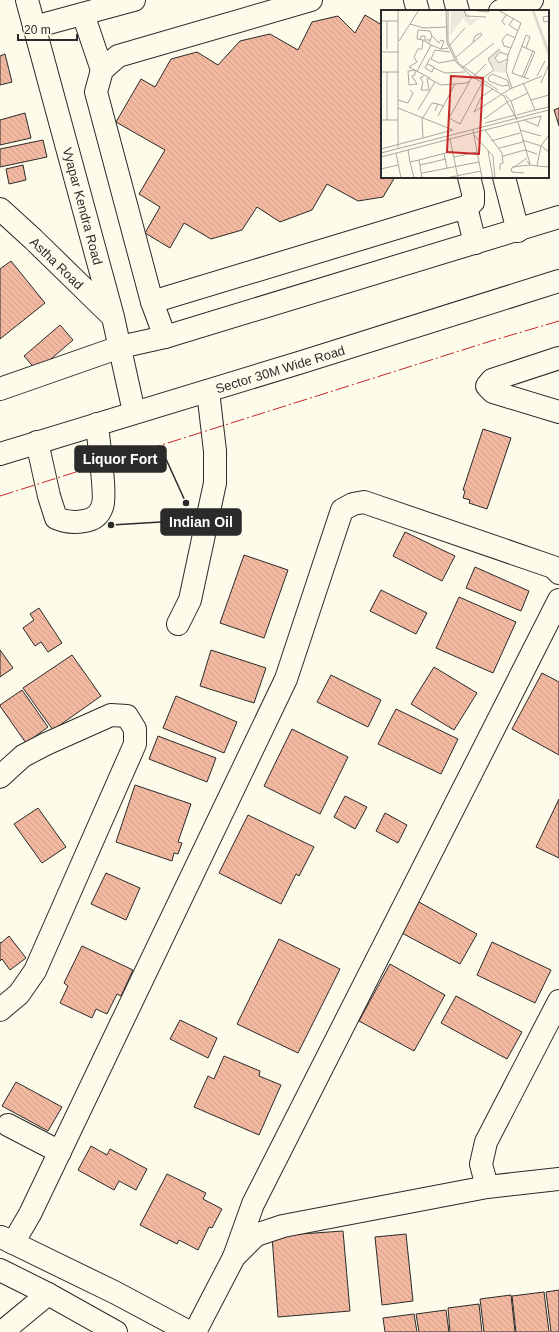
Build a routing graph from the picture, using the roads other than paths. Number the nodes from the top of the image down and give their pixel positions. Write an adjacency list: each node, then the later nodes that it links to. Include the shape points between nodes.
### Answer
1 (27, 0): 11 (street, Vyapar Kendra Road)
2 (134, 0): 10 (street)
3 (311, 0): 12 (street, via 118,56)
4 (414, 0): 7 (street)
5 (456, 0): 8 (street)
6 (532, 0): 9 (street)
7 (418, 10)
8 (458, 10)
9 (503, 10)
10 (84, 14): 11 (street); 12 (street)
11 (34, 27): 22 (street, Vyapar Kendra Road)
12 (102, 70): 21 (street, via 96,92)
13 (468, 178): 15 (street, via 473,202)
14 (504, 178): 18 (street)
15 (466, 206): 19 (street); 21 (street)
16 (0, 209): 22 (street, Astha Road)
17 (559, 217): 18 (street)
18 (518, 231): 19 (street)
19 (476, 243): 23 (street)
20 (559, 281): 27 (street, Sector 30M Wide Road)
21 (152, 302): 23 (street)
22 (113, 317): 24 (street, Vyapar Kendra Road)
23 (165, 336): 24 (street)
24 (120, 347): 26 (street); 28 (street, Vyapar Kendra Road)
25 (559, 358): 29 (street, via 492,380 487,386 493,392)
26 (0, 389)
27 (208, 391): 28 (street, Sector 30M Wide Road); 35 (street, via 215,452 215,484 190,600)
28 (134, 412): 30 (street, Sector 30M Wide Road)
29 (559, 412)
30 (97, 424): 31 (street, Sector 30M Wide Road); 31 (street, via 103,506 98,515 90,520 78,522 56,518)
31 (37, 442): 32 (street, Sector 30M Wide Road)
32 (0, 454)
33 (559, 573): 40 (street, via 553,567 364,502 342,510 286,679)
34 (559, 600): 44 (street, via 253,1204)
35 (178, 624)
36 (0, 777): 38 (street, via 23,756 111,715 128,716 135,729 135,744 35,971 19,994)
37 (559, 1001): 42 (street, via 486,1142 481,1164)
38 (0, 1010)
39 (8, 1125): 40 (street)
40 (60, 1152): 43 (street, via 30,1214)
41 (559, 1179): 42 (street)
42 (487, 1187): 44 (street, via 283,1226 256,1235)
43 (7, 1240): 49 (street)
44 (234, 1257): 50 (street)
45 (0, 1270): 46 (street)
46 (48, 1294): 47 (street); 48 (street)
47 (2, 1332)
48 (116, 1332)
49 (189, 1332)
50 (195, 1332)

